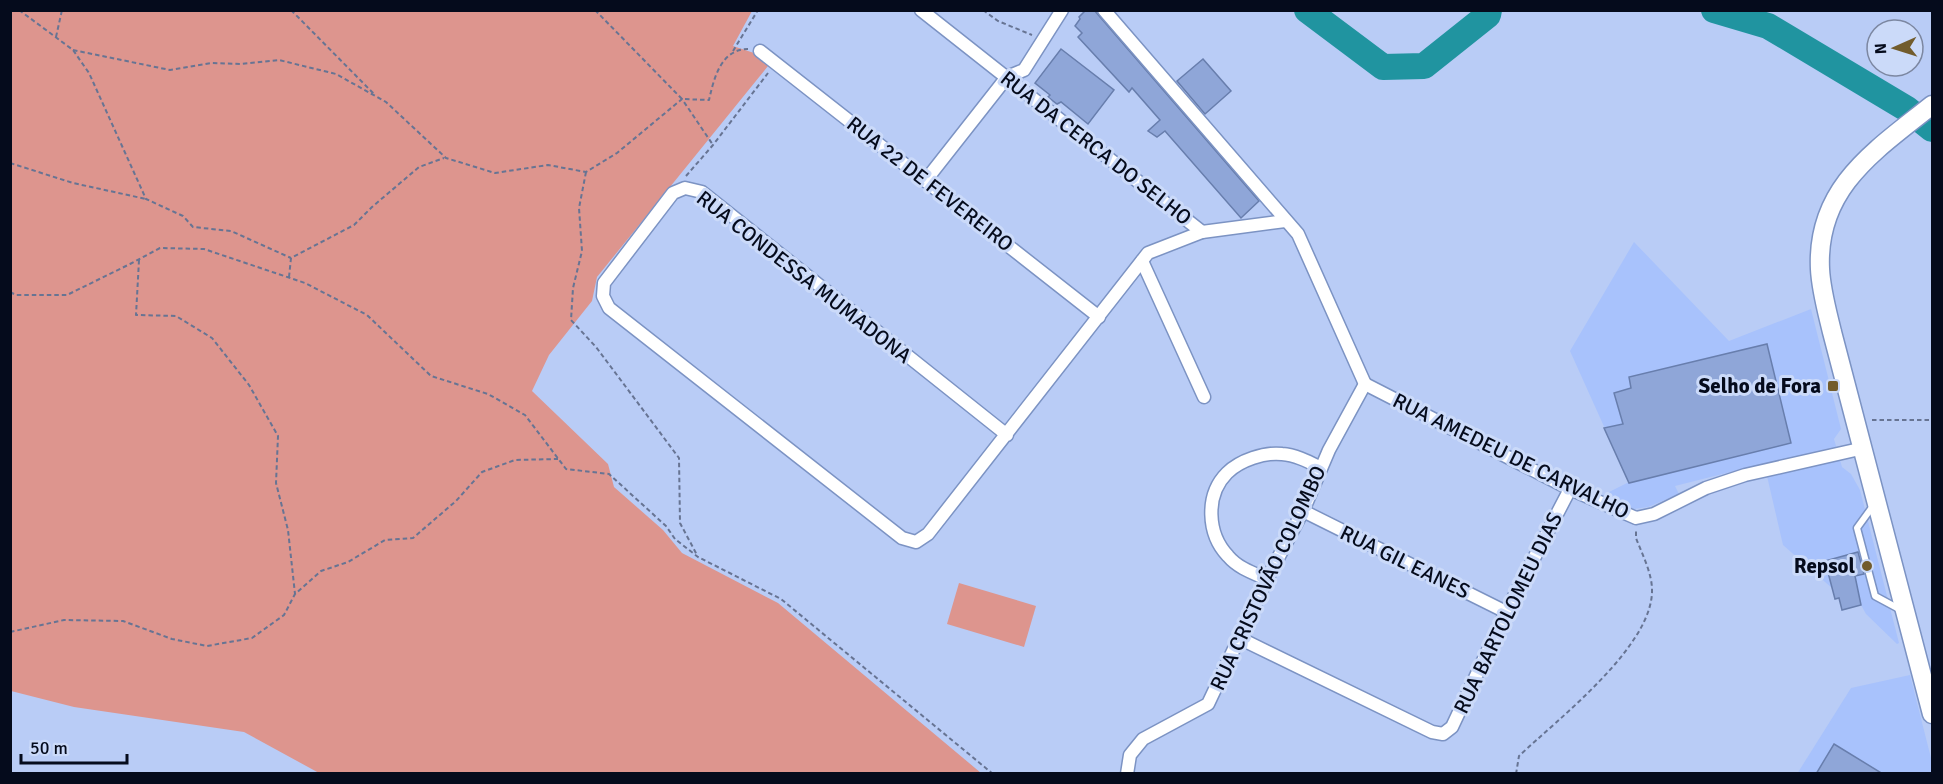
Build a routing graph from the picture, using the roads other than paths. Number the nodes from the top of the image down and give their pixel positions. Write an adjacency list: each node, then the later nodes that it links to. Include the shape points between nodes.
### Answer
1 (921, 10): 5 (street, RUA DA CERCA DO SELHO)
2 (1062, 10): 5 (street, via 1024,70)
3 (1104, 10): 8 (street)
4 (760, 51): 7 (street, RUA 22 DE FEVEREIRO)
5 (1007, 77): 7 (street); 9 (street, RUA DA CERCA DO SELHO)
6 (1932, 105): 15 (main road, via 1864,160 1847,179 1836,195 1823,231 1822,290)
7 (926, 180): 11 (street, RUA 22 DE FEVEREIRO)
8 (1285, 221): 9 (street, RUA DA CERCA DO SELHO); 12 (street, via 1298,234)
9 (1202, 232): 10 (street, via 1148,253)
10 (1142, 261): 11 (street); 13 (street)
11 (1099, 317): 14 (street)
12 (1365, 384): 16 (street, RUA CRISTOVÃO COLOMBO); 17 (street, RUA AMEDEU DE CARVALHO)
13 (1204, 397)
14 (1006, 435): 14 (street, RUA CONDESSA MUMADONA, via 702,192 685,188 673,193 604,283 603,296 609,308 902,538 916,542 928,534)
15 (1864, 448): 17 (street, RUA AMEDEU DE CARVALHO, via 1745,475 1636,518); 18 (main road)
16 (1321, 468): 19 (street, RUA CRISTOVÃO COLOMBO); 20 (street, via 1292,455 1259,456 1236,466 1218,485 1212,523 1220,547 1239,566)
17 (1570, 489): 21 (street, RUA BARTOLOMEU DIAS)
18 (1877, 501): 22 (main road); 22 (lane, via 1857,528 1875,596)
19 (1303, 511): 20 (street, RUA CRISTOVÃO COLOMBO); 21 (street, RUA GIL EANES)
20 (1267, 579): 23 (street, RUA CRISTOVÃO COLOMBO)
21 (1506, 612): 23 (street, RUA BARTOLOMEU DIAS, via 1452,727 1443,734)
22 (1907, 614): 24 (main road)
23 (1239, 638): 25 (street, RUA CRISTOVÃO COLOMBO, via 1208,704 1143,739 1130,754)
24 (1932, 714)
25 (1127, 774)

